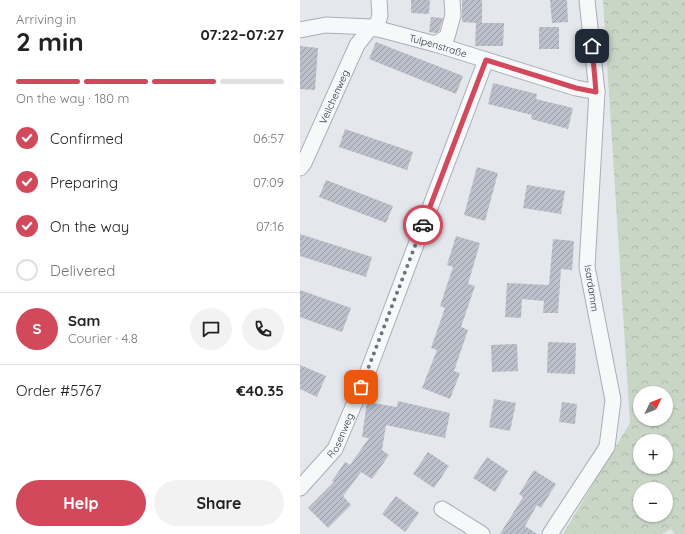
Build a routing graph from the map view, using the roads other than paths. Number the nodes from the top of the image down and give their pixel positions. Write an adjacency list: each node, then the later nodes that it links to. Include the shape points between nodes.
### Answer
1 (379, 0): 4 (street, via 380,15)
2 (452, 0): 6 (street, via 453,14 447,37)
3 (587, 0): 8 (street, Isardamm)
4 (374, 28): 5 (street, Tulpenstraße, via 326,25); 6 (street, Tulpenstraße); 9 (street, Veilchenweg, via 357,45)
5 (300, 30)
6 (435, 44): 7 (street, Tulpenstraße)
7 (486, 60): 8 (street, Tulpenstraße); 10 (street, Rosenweg, via 367,374 335,450)
8 (596, 92): 13 (street, Isardamm, via 587,267 613,400 607,447)
9 (300, 168)
10 (300, 488)
11 (442, 509): 12 (street)
12 (482, 534)
13 (550, 534)

